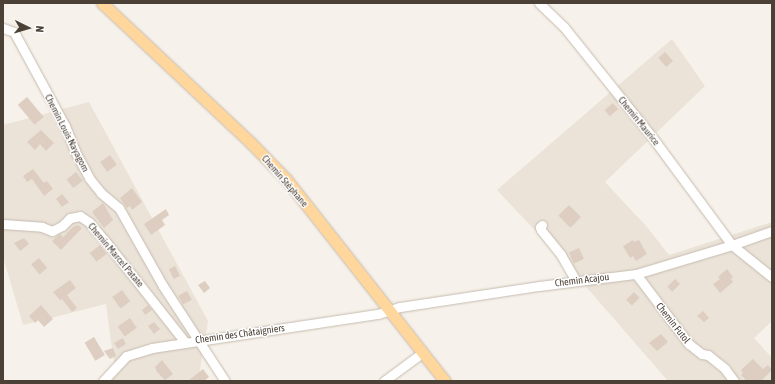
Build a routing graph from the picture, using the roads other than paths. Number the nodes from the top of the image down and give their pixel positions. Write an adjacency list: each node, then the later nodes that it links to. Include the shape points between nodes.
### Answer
1 (102, 3): 11 (main road, Chemin Stéphane, via 286,179)
2 (539, 3): 7 (street, Chemin Maurice, via 564,27 652,137)
3 (3, 28): 12 (street, Chemin Louis Nayagom, via 14,32 65,126 89,178 101,193 119,208)
4 (3, 224): 13 (street, Chemin Marcel Patate, via 42,227 52,231 70,218 80,216 89,222 106,242)
5 (542, 225): 10 (street, via 541,230 561,255)
6 (772, 231): 7 (street, Chemin Acajou)
7 (732, 245): 8 (street, Chemin Acajou); 9 (street, Chemin Maurice)
8 (636, 274): 10 (street, Chemin Acajou); 19 (street, Chemin Futol, via 689,344 702,354 708,355 725,369)
9 (772, 276)
10 (576, 281): 11 (street, Chemin Acajou)
11 (388, 310): 12 (street, Chemin des Châtaigniers, via 378,314); 14 (main road, Chemin Stéphane)
12 (197, 340): 13 (street, Chemin des Châtaigniers); 16 (street, Chemin Louis Nayagom)
13 (185, 342): 15 (street, Chemin des Châtaigniers, via 138,351 126,356)
14 (422, 352): 17 (street); 18 (main road, Chemin Stéphane)
15 (103, 381)
16 (224, 381)
17 (384, 381)
18 (445, 381)
19 (734, 381)

